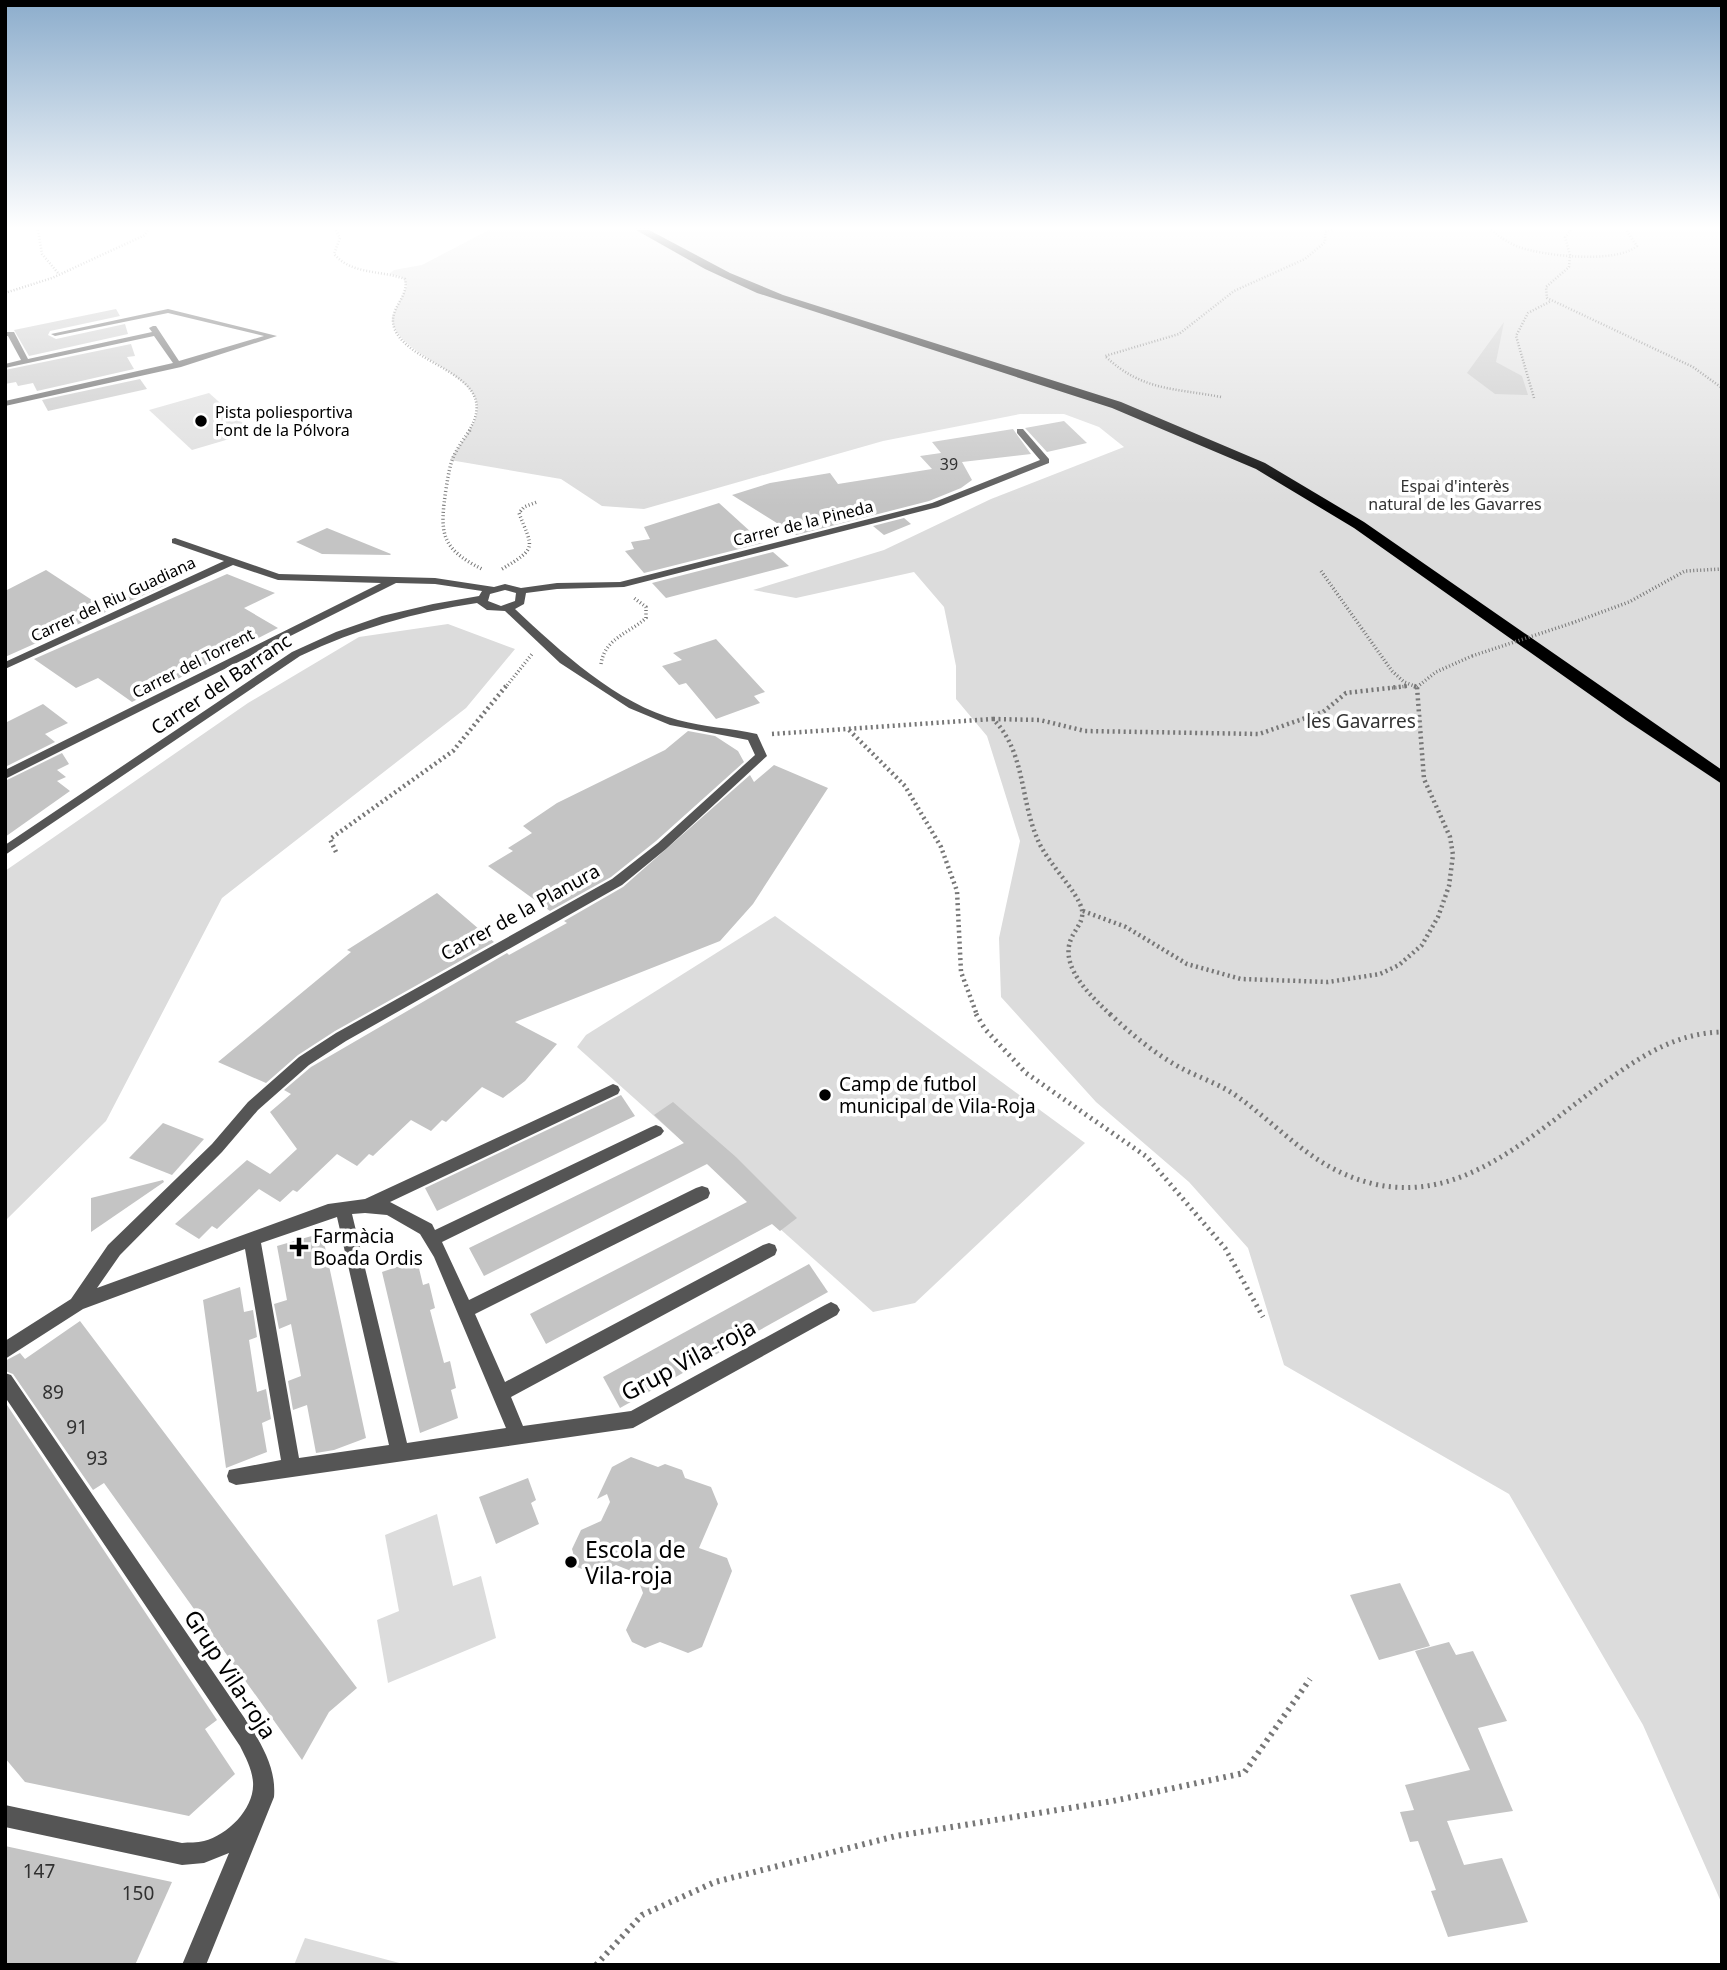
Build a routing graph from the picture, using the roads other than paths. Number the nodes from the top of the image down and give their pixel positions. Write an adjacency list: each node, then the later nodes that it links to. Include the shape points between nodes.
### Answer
1 (115, 322): 6 (street)
2 (149, 322): 7 (street)
3 (214, 322): 9 (street, via 273,336)
4 (852, 322): 22 (highway, via 1064,385 1185,431 1297,484 1357,521)
5 (5, 334): 8 (street, via 11,334)
6 (55, 334)
7 (156, 334): 8 (street); 9 (street)
8 (25, 361): 10 (street)
9 (178, 365): 11 (street)
10 (5, 366)
11 (5, 404)
12 (1020, 431): 17 (street, Carrer de la Pineda, via 1046,461 955,498 618,585)
13 (174, 541): 14 (street, Carrer del Riu Guadiana)
14 (233, 561): 15 (street, Carrer del Riu Guadiana, via 278,577); 20 (street, Carrer del Riu Guadiana)
15 (394, 580): 16 (street, Carrer del Riu Guadiana); 21 (street, Carrer del Torrent)
16 (494, 588): 17 (street, Carrer de la Pineda); 18 (street)
17 (521, 591): 19 (street, via 520,602)
18 (481, 599): 19 (street, via 489,607); 23 (street, Carrer del Barranc, via 384,620 337,634 296,654)
19 (508, 608): 32 (street, Carrer de la Planura, via 543,644 643,711 674,723 753,737 761,756 617,882 341,1037 275,1084 114,1250)
20 (5, 666)
21 (5, 775)
22 (1722, 778)
23 (5, 852)
24 (613, 1090): 27 (street)
25 (656, 1131): 30 (street)
26 (702, 1193): 34 (street)
27 (366, 1206): 28 (street); 30 (street, via 408,1216)
28 (343, 1209): 29 (street); 39 (street)
29 (252, 1239): 32 (street); 40 (street)
30 (432, 1239): 34 (street)
31 (769, 1250): 37 (street)
32 (77, 1304): 35 (street)
33 (831, 1310): 38 (street, Grup Vila-roja, via 633,1419)
34 (464, 1311): 37 (street)
35 (5, 1351)
36 (5, 1381): 42 (street, Grup Vila-roja, via 247,1739 265,1788)
37 (500, 1394): 38 (street)
38 (519, 1437): 39 (street, Grup Vila-roja)
39 (400, 1453): 40 (street, Grup Vila-roja)
40 (292, 1468): 41 (street, Grup Vila-roja)
41 (236, 1476)
42 (256, 1814): 43 (street, via 240,1833 204,1852 182,1854); 44 (street, Grup Vila-roja)
43 (5, 1816)
44 (194, 1965)

